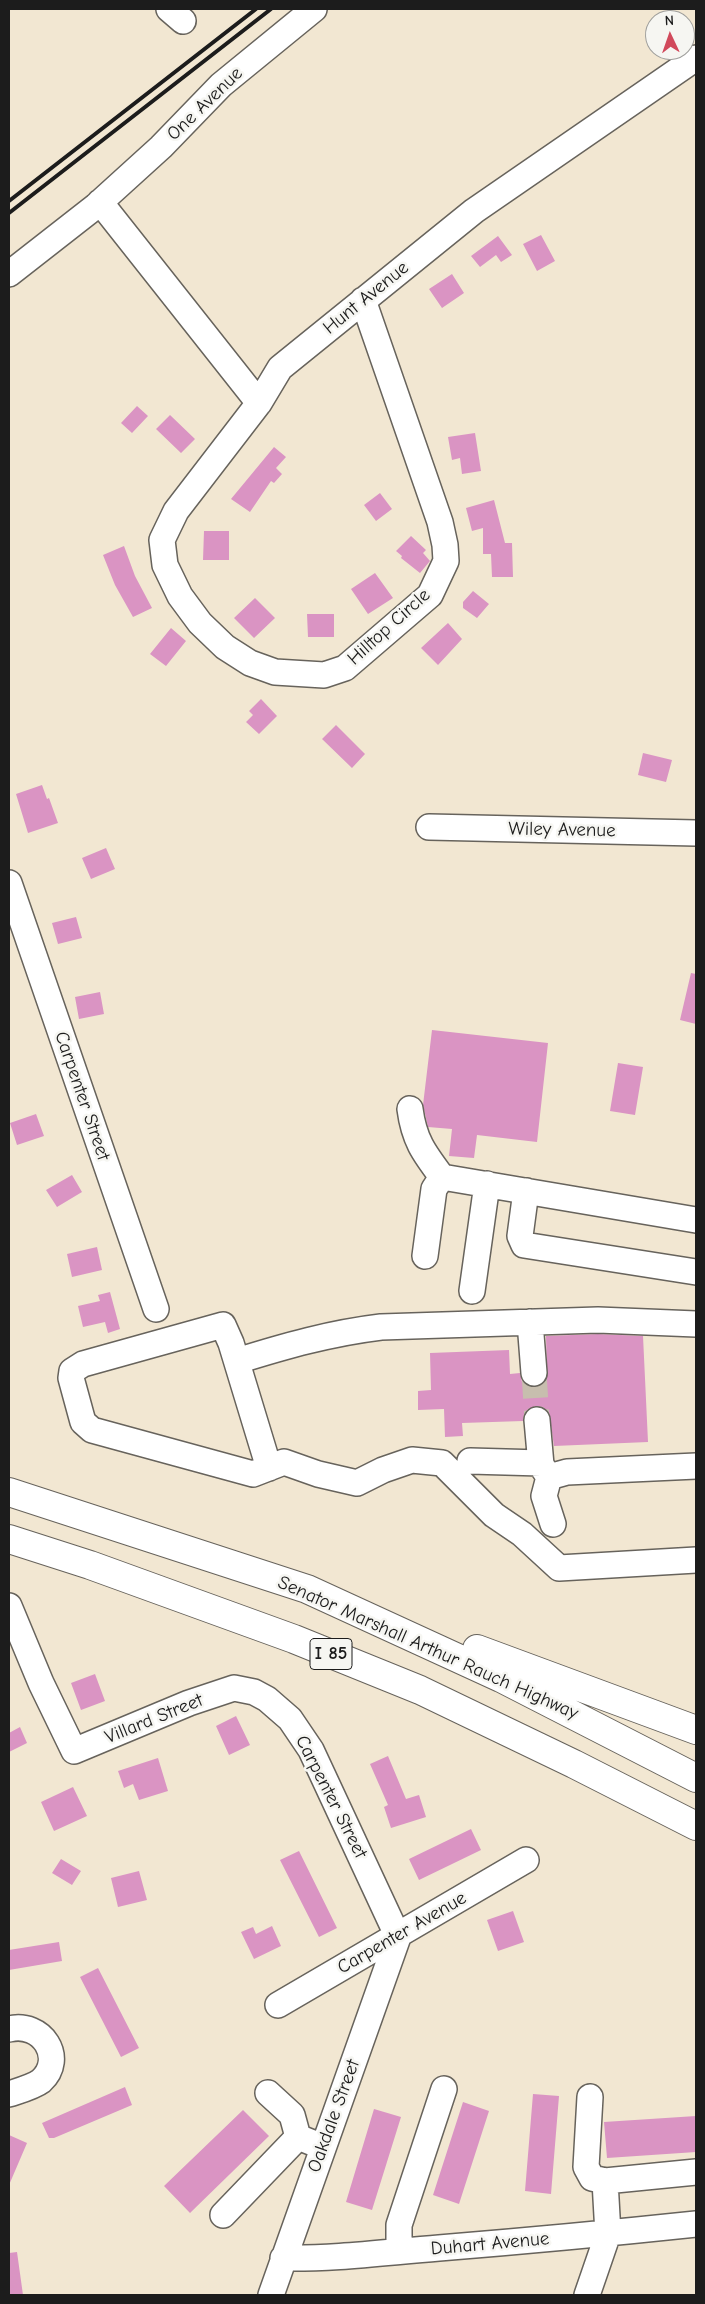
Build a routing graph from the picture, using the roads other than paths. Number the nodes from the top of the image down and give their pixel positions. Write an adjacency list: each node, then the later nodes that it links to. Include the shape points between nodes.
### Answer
1 (314, 9): 3 (street, One Avenue, via 222,85)
2 (696, 58): 5 (street, Hunt Avenue, via 474,211)
3 (100, 202): 4 (street, One Avenue); 6 (street)
4 (9, 274)
5 (363, 300): 6 (street, Hunt Avenue, via 280,368); 6 (street, Hilltop Circle, via 440,522 446,561 430,595 346,668 324,675 275,672 250,663 224,648 180,596 165,565 162,540 176,511)
6 (259, 403)
7 (429, 827): 8 (street, Wiley Avenue)
8 (696, 833)
9 (9, 883): 18 (street, Carpenter Street)
10 (410, 1109): 11 (street, via 413,1131)
11 (442, 1177): 12 (street); 15 (street, via 434,1189)
12 (487, 1184): 13 (street); 17 (street)
13 (526, 1191): 14 (street); 16 (street, via 520,1236 524,1245)
14 (696, 1220)
15 (425, 1256)
16 (696, 1272)
17 (472, 1291)
18 (156, 1309)
19 (530, 1322): 20 (street, via 598,1320); 21 (street, via 346,1331); 22 (street)
20 (696, 1324)
21 (237, 1361): 26 (street); 26 (street, via 223,1326 83,1364 72,1371 71,1378 83,1422 92,1430 253,1474)
22 (534, 1373)
23 (537, 1420): 27 (street)
24 (470, 1461): 27 (street)
25 (696, 1466): 27 (street, via 567,1472)
26 (269, 1468): 31 (street, via 284,1462 358,1483 412,1460 442,1463 494,1515 522,1534 559,1568)
27 (545, 1470): 29 (street, via 544,1496)
28 (9, 1492): 32 (highway, Senator Marshall Arthur Rauch Highway / I 85)
29 (553, 1524)
30 (9, 1540): 37 (highway, I 85, via 90,1565 294,1639 420,1690)
31 (696, 1560)
32 (307, 1589): 35 (highway); 36 (highway, Senator Marshall Arthur Rauch Highway / I 85, via 501,1678)
33 (9, 1606): 34 (street, Villard Street, via 74,1751 189,1703)
34 (234, 1688): 41 (street, Carpenter Street, via 254,1692 267,1699 290,1719 311,1750)
35 (696, 1730)
36 (696, 1778)
37 (642, 1798): 38 (highway, I 85); 39 (highway, via 663,1823)
38 (696, 1826)
39 (696, 1845)
40 (526, 1860): 41 (street, Carpenter Avenue)
41 (398, 1937): 42 (street, Carpenter Avenue); 49 (street, Oakdale Street)
42 (278, 2005)
43 (9, 2029): 46 (street, via 34,2029 41,2034 50,2053 49,2068 41,2081)
44 (444, 2089): 55 (street, via 399,2225)
45 (268, 2093): 48 (street, via 292,2115)
46 (9, 2094)
47 (590, 2097): 51 (street, via 586,2167 592,2178)
48 (298, 2137): 49 (street); 52 (street)
49 (323, 2146): 56 (street, Oakdale Street)
50 (696, 2172): 51 (street)
51 (605, 2182): 54 (street)
52 (223, 2215)
53 (696, 2224): 54 (street, Duhart Avenue)
54 (608, 2234): 55 (street, Duhart Avenue); 58 (street)
55 (399, 2251): 56 (street, Duhart Avenue, via 308,2259)
56 (283, 2258): 57 (street, Oakdale Street)
57 (271, 2295)
58 (587, 2295)

